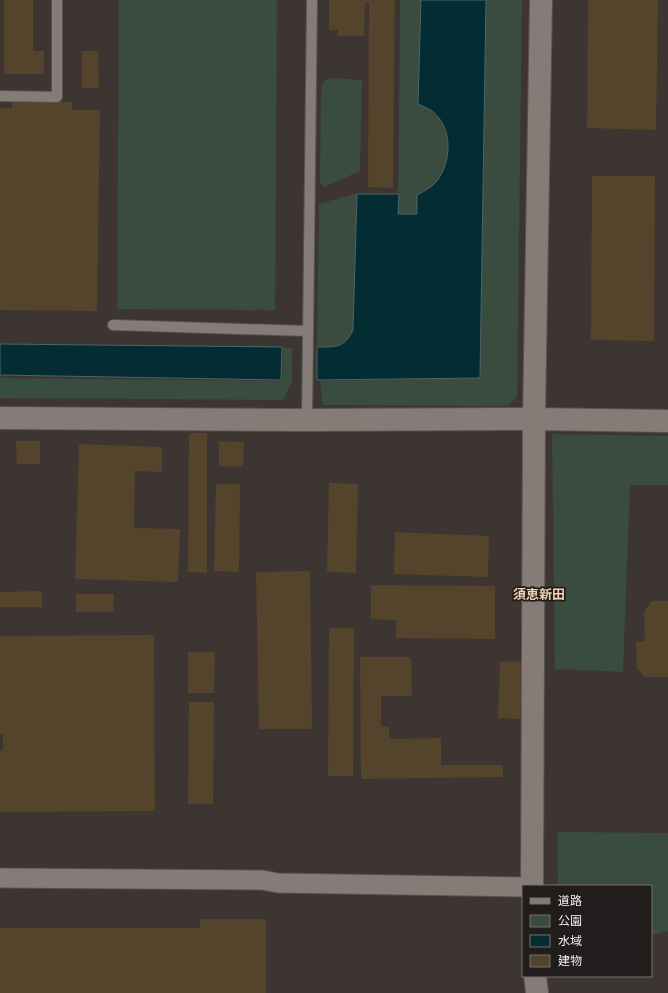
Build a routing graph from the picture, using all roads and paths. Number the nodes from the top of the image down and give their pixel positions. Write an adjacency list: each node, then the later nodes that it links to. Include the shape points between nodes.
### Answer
1 (57, 0): 4 (lane, via 57,97)
2 (312, 0): 6 (lane)
3 (541, 0): 8 (street)
4 (0, 96)
5 (113, 325): 6 (lane)
6 (306, 331): 9 (lane)
7 (0, 418): 9 (street)
8 (534, 419): 9 (street); 10 (street); 12 (street)
9 (307, 420)
10 (668, 421)
11 (0, 878): 13 (street, via 262,880 278,883)
12 (532, 885)
13 (522, 887)

